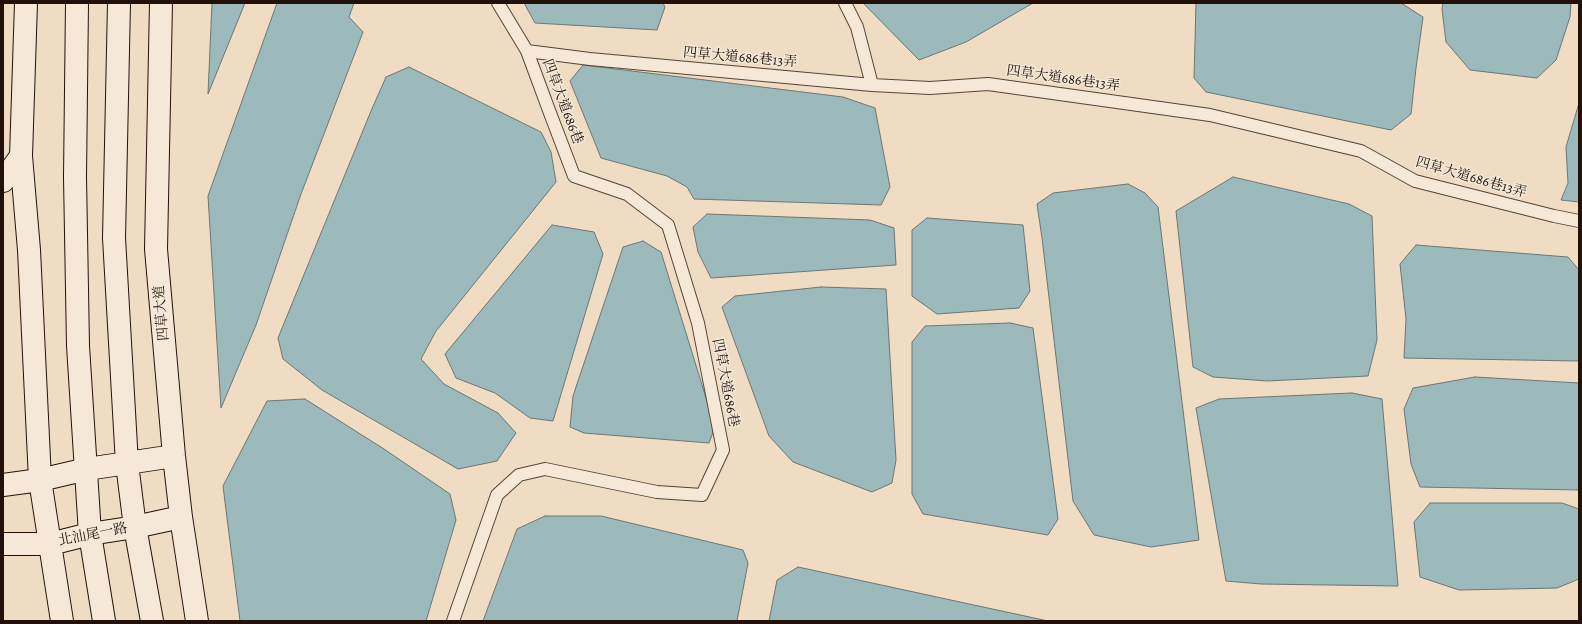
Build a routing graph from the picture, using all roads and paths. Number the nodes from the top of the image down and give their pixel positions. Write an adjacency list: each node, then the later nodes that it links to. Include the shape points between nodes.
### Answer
1 (26, 3): 9 (street)
2 (77, 3): 14 (street, via 78,346)
3 (119, 3): 13 (street, via 114,238)
4 (161, 3): 12 (street, 四草大道, via 156,249)
5 (498, 3): 7 (lane, 四草大道686巷)
6 (845, 3): 8 (lane, via 857,27)
7 (528, 51): 8 (lane, 四草大道686巷13弄); 26 (lane, 四草大道686巷, via 574,176 627,194 668,225 698,323 723,450 702,495 657,492 545,469 519,475 496,495)
8 (872, 85): 11 (lane, 四草大道686巷13弄, via 930,88 988,84 1210,115 1361,151 1415,181)
9 (21, 156): 10 (street); 15 (street, via 29,250)
10 (3, 181)
11 (1579, 221)
12 (174, 456): 13 (street); 17 (street, 四草大道)
13 (127, 464): 14 (street); 18 (street)
14 (87, 469): 15 (street); 19 (street)
15 (40, 480): 16 (street); 21 (street)
16 (3, 485)
17 (181, 517): 18 (street, 北汕尾一路); 25 (street, 四草大道)
18 (135, 527): 19 (street, 北汕尾一路); 24 (street)
19 (90, 534): 21 (street, 北汕尾一路); 23 (street)
20 (3, 544): 21 (street, 北汕尾一路)
21 (50, 544): 22 (street)
22 (62, 621)
23 (104, 621)
24 (152, 621)
25 (197, 621)
26 (453, 621)

